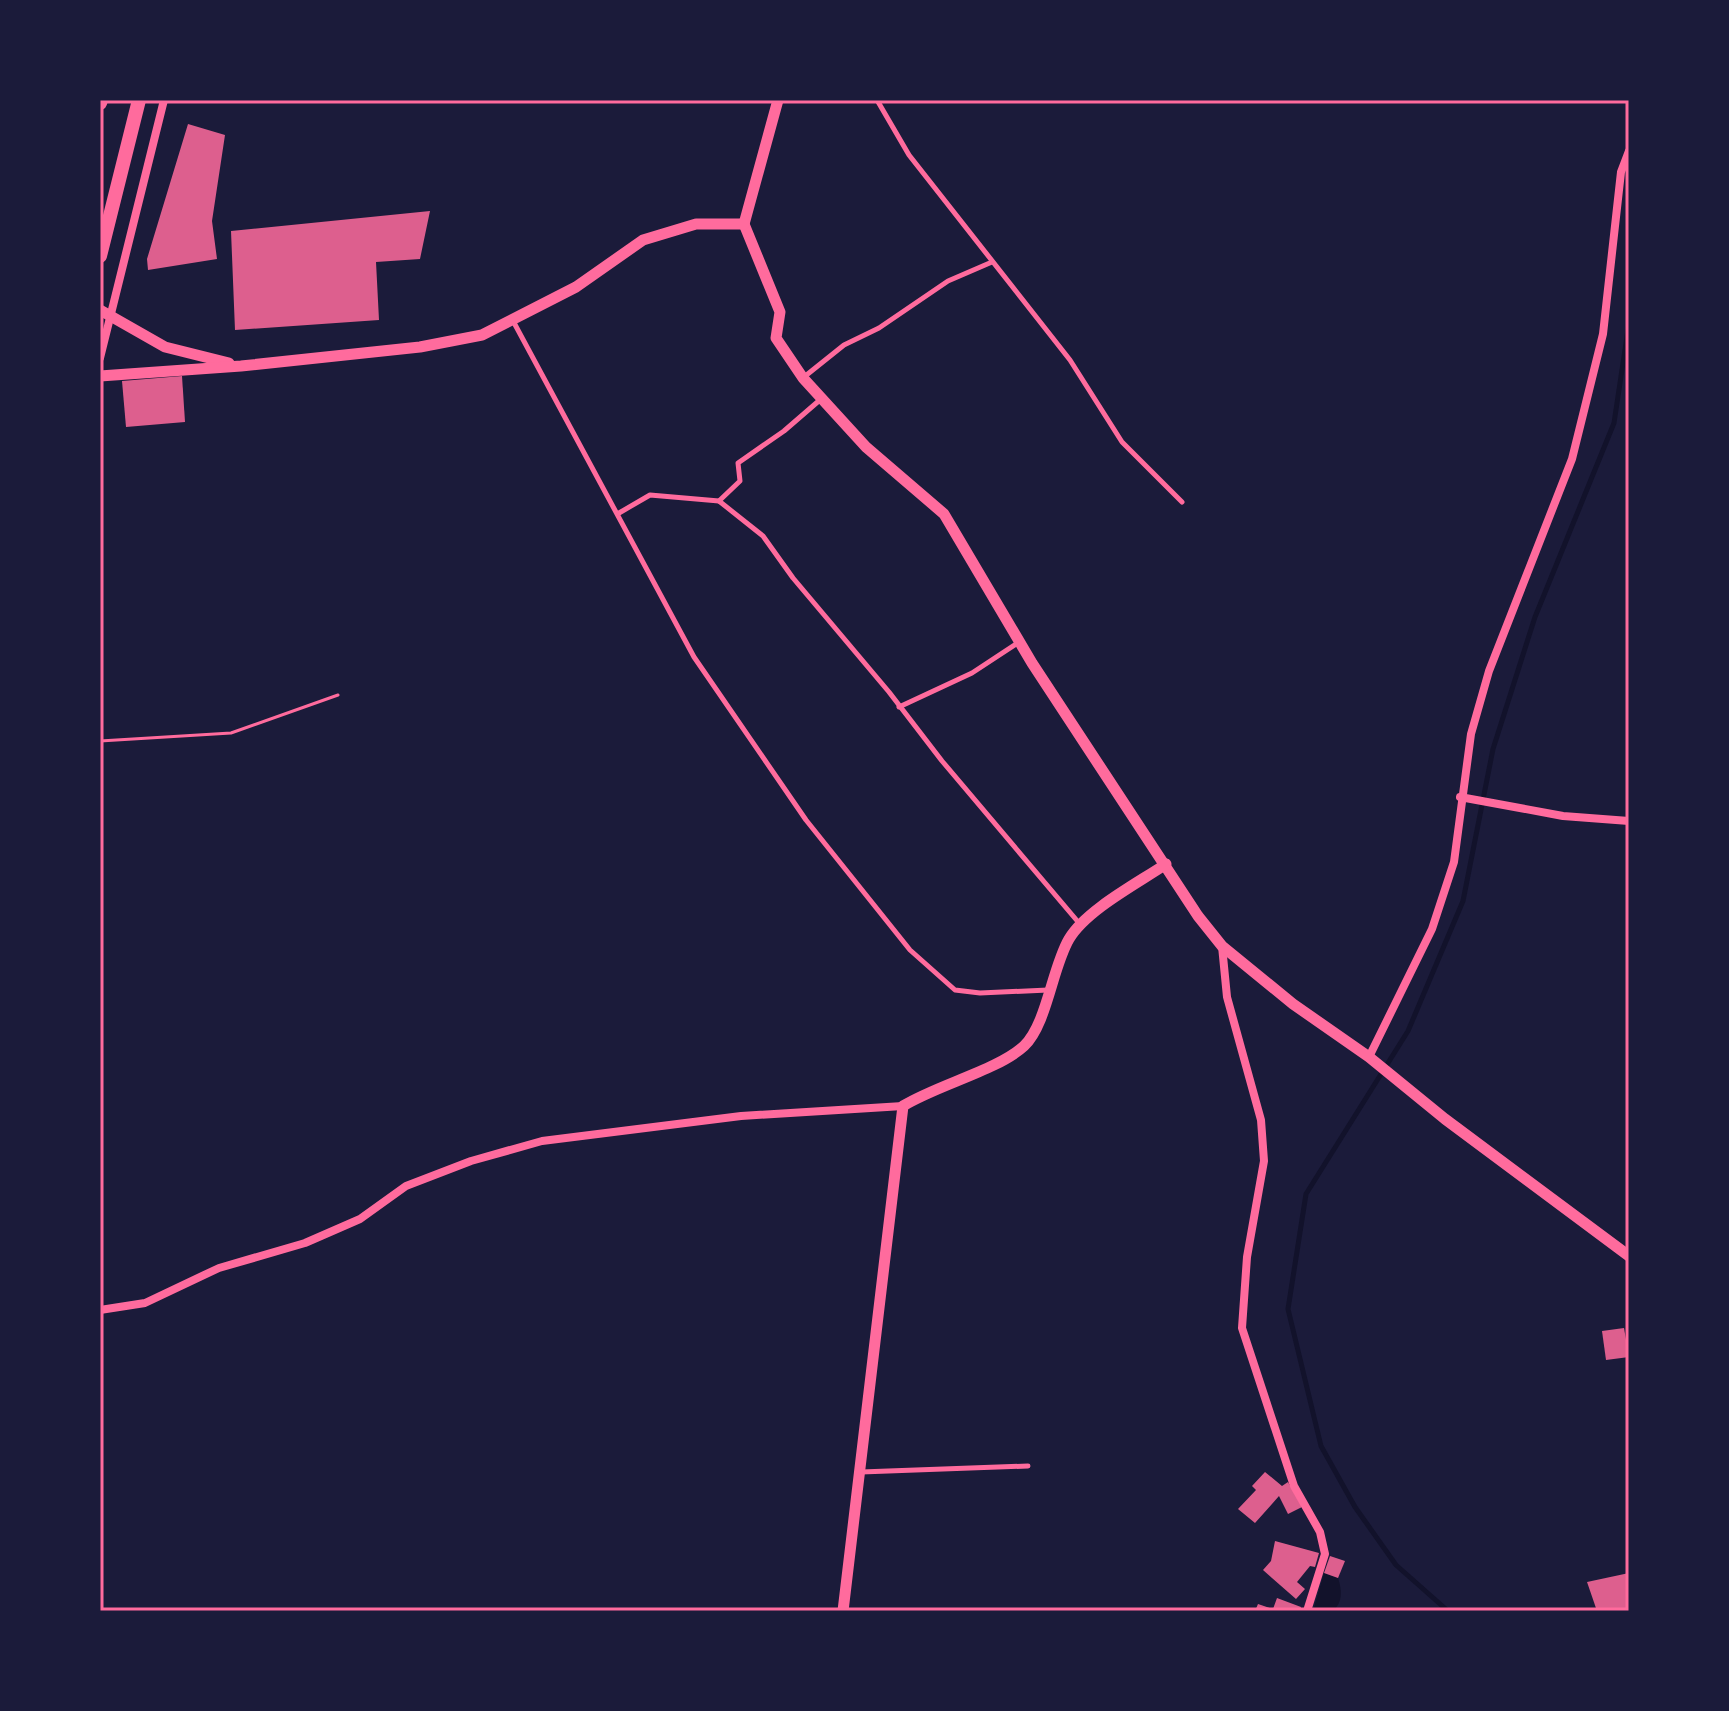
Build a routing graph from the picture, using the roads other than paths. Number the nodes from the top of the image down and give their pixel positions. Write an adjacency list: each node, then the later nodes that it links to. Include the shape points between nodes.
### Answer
1 (139, 100): 7 (main road)
2 (164, 100): 9 (street)
3 (778, 100): 6 (street)
4 (877, 100): 8 (lane, via 909,155)
5 (1629, 151): 21 (street, via 1621,172 1603,334 1572,459 1489,671)
6 (744, 224): 10 (street, via 696,224 643,240 576,287); 14 (street, via 780,312 776,338)
7 (100, 256)
8 (992, 262): 14 (lane, via 948,281 844,345); 17 (lane, via 1070,360 1122,442)
9 (105, 314): 11 (street); 12 (street, via 165,347)
10 (512, 319): 12 (street, via 482,335 420,347); 18 (lane)
11 (100, 358)
12 (241, 366): 13 (street)
13 (100, 376)
14 (803, 378): 15 (street)
15 (821, 398): 16 (lane, via 738,463 740,481); 19 (street, via 866,447 944,514)
16 (719, 501): 18 (lane, via 650,495); 20 (lane, via 763,536)
17 (1182, 502)
18 (619, 513): 26 (lane, via 694,657 806,820 910,950 955,990)
19 (1019, 642): 20 (lane, via 972,673); 23 (street)
20 (899, 707): 24 (lane)
21 (1460, 797): 22 (street, via 1563,816); 27 (street, via 1454,862 1432,929)
22 (1629, 821)
23 (1166, 864): 24 (street); 25 (street)
24 (1080, 924): 26 (street)
25 (1222, 946): 27 (street); 34 (street, via 1227,997 1261,1120 1264,1161 1247,1257 1242,1328 1294,1486 1320,1532 1325,1554)
26 (1048, 990): 28 (street, via 1026,1044)
27 (1369, 1057): 29 (street)
28 (903, 1106): 30 (street, via 741,1116 542,1141 406,1186 360,1219 305,1243 219,1268 145,1303); 32 (street)
29 (1629, 1256)
30 (100, 1310)
31 (1028, 1466): 32 (lane)
32 (860, 1472): 33 (street)
33 (843, 1611)
34 (1307, 1611)

